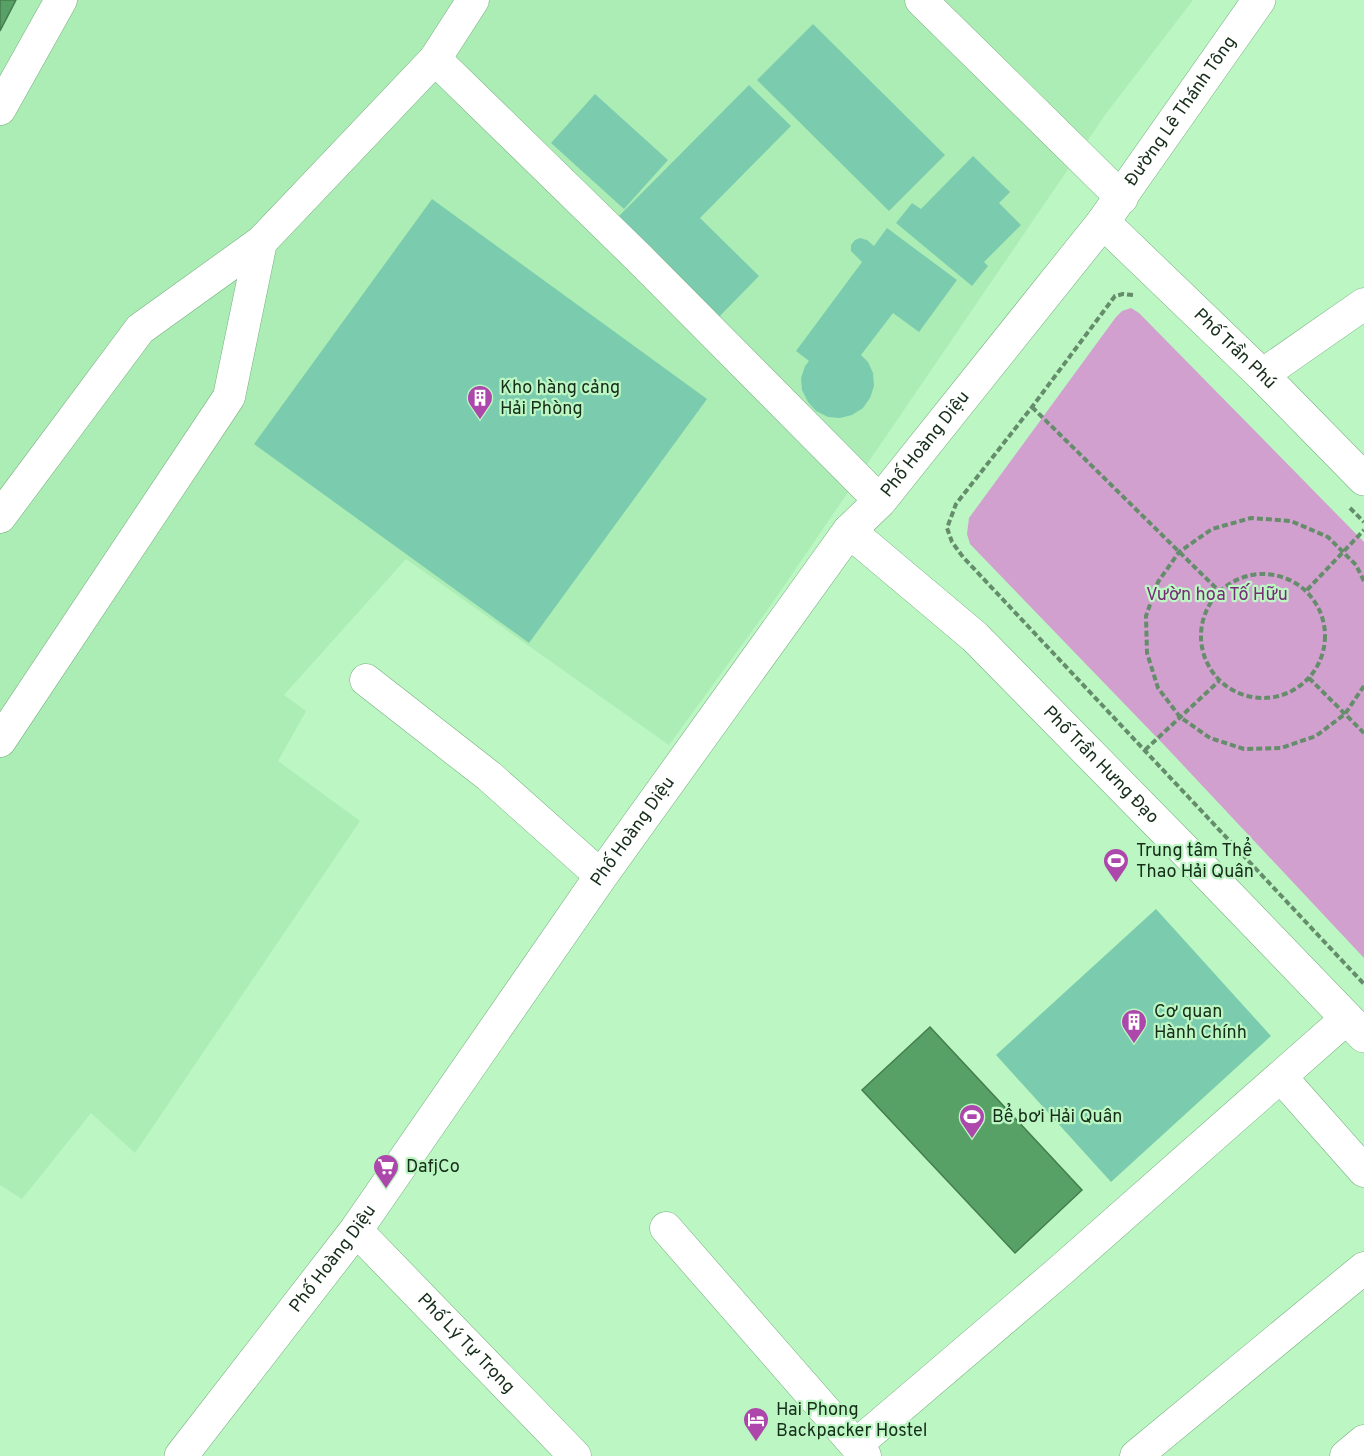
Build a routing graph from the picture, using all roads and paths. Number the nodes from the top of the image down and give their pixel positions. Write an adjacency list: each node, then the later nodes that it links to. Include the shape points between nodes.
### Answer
1 (61, 0): 6 (street)
2 (473, 0): 5 (street)
3 (921, 0): 7 (street)
4 (1259, 0): 7 (main road, Đường Lê Thánh Tông)
5 (435, 59): 8 (street); 14 (street, via 632,250)
6 (0, 109)
7 (1112, 210): 11 (main road, Phố Trần Phú); 14 (main road, Phố Hoàng Diệu)
8 (261, 242): 15 (street, via 140,329); 31 (street, via 229,397)
9 (1136, 295): 12 (path, via 1115,296)
10 (1364, 304): 11 (street)
11 (1262, 375): 13 (main road, Phố Trần Phú)
12 (1032, 407): 19 (path); 32 (path, via 956,504 947,528 951,542)
13 (1356, 492): 16 (path)
14 (880, 501): 18 (main road, Phố Hoàng Diệu)
15 (0, 517)
16 (1364, 522)
17 (1364, 530): 20 (path)
18 (849, 531): 33 (main road, Phố Hoàng Diệu); 35 (main road, Phố Trần Hưng Đạo, via 975,637)
19 (1179, 552): 20 (path, via 1212,529 1251,518 1291,521 1328,537); 23 (path); 29 (path, via 1158,582 1146,626 1147,653 1158,688)
20 (1343, 552): 21 (path); 22 (path)
21 (1364, 581)
22 (1307, 590): 23 (path, via 1272,573 1253,573); 24 (path, via 1325,623 1325,643)
23 (1219, 591): 26 (path, via 1201,626 1201,646)
24 (1310, 678): 26 (path, via 1275,697 1255,698 1236,693); 28 (path)
25 (366, 680): 33 (street, via 489,776)
26 (1219, 681): 29 (path)
27 (1364, 686): 28 (path)
28 (1345, 714): 29 (path, via 1316,736 1281,748 1254,749 1210,738); 30 (path)
29 (1180, 717): 32 (path)
30 (1364, 733)
31 (0, 741)
32 (1145, 750): 34 (path)
33 (601, 876): 39 (main road, Phố Hoàng Diệu)
34 (1364, 984)
35 (1356, 1027): 36 (street)
36 (1281, 1077): 37 (street); 42 (street)
37 (1364, 1171)
38 (666, 1228): 42 (street)
39 (356, 1230): 43 (main road, Phố Hoàng Diệu); 44 (street, Phố Lý Tự Trọng)
40 (1364, 1268): 45 (street)
41 (1364, 1441): 46 (street)
42 (860, 1450)
43 (181, 1456)
44 (575, 1456)
45 (1136, 1456)
46 (1346, 1456)

